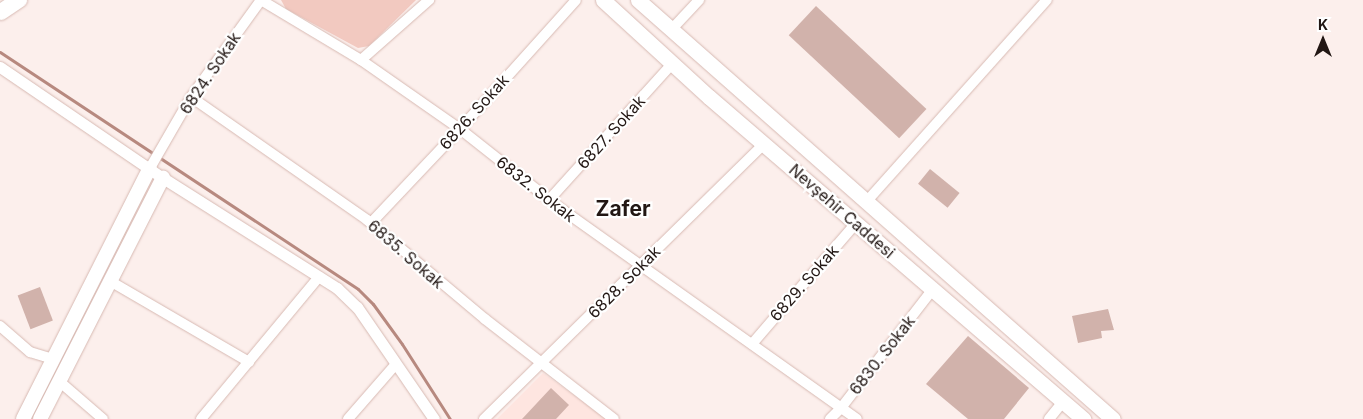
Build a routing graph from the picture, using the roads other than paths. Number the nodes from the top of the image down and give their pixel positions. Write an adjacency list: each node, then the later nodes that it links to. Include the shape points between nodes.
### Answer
1 (14, 0): 10 (highway)
2 (19, 0): 10 (highway)
3 (261, 0): 12 (street, 6832. Sokak); 15 (street, 6824. Sokak)
4 (429, 0): 12 (street)
5 (576, 0): 16 (street, 6826. Sokak)
6 (603, 0): 13 (main road, Nevşehir Caddesi)
7 (638, 0): 11 (main road, Nevşehir Caddesi)
8 (699, 0): 11 (street)
9 (1047, 0): 21 (street)
10 (1, 12)
11 (672, 30): 21 (main road, Nevşehir Caddesi)
12 (362, 60): 16 (street, 6832. Sokak)
13 (672, 64): 17 (main road, Nevşehir Caddesi); 20 (street, 6827. Sokak)
14 (0, 67): 18 (street)
15 (191, 97): 18 (street, 6824. Sokak); 22 (street, 6835. Sokak)
16 (460, 129): 20 (street, 6832. Sokak); 22 (street, 6826. Sokak)
17 (764, 144): 23 (main road, Nevşehir Caddesi); 24 (street, 6828. Sokak)
18 (153, 165): 19 (street); 30 (main road)
19 (163, 178): 25 (street); 26 (main road)
20 (549, 200): 24 (street, 6832. Sokak)
21 (867, 201): 49 (main road, Nevşehir Caddesi)
22 (371, 223): 33 (street, 6835. Sokak)
23 (856, 223): 27 (main road, Nevşehir Caddesi); 29 (street, 6829. Sokak)
24 (640, 265): 29 (street, 6832. Sokak); 33 (street, 6828. Sokak)
25 (319, 277): 31 (street); 32 (street, via 337,288 357,307)
26 (110, 281): 31 (street); 34 (main road)
27 (933, 289): 35 (main road, Nevşehir Caddesi); 36 (street, 6830. Sokak)
28 (0, 326): 30 (street, via 30,352)
29 (752, 344): 36 (street, 6832. Sokak)
30 (53, 359): 37 (main road)
31 (249, 362): 40 (street)
32 (396, 364): 41 (street); 42 (street)
33 (542, 365): 43 (street, 6828. Sokak); 44 (street, 6835. Sokak)
34 (59, 381): 38 (main road); 39 (street)
35 (1063, 402): 47 (street); 48 (main road, Nevşehir Caddesi)
36 (841, 408): 45 (street, 6830. Sokak); 46 (street, 6832. Sokak)
37 (23, 419)
38 (40, 419)
39 (103, 419)
40 (201, 419)
41 (348, 419)
42 (434, 419)
43 (484, 419)
44 (614, 419)
45 (830, 419)
46 (857, 419)
47 (1049, 419)
48 (1083, 419)
49 (1113, 419)

